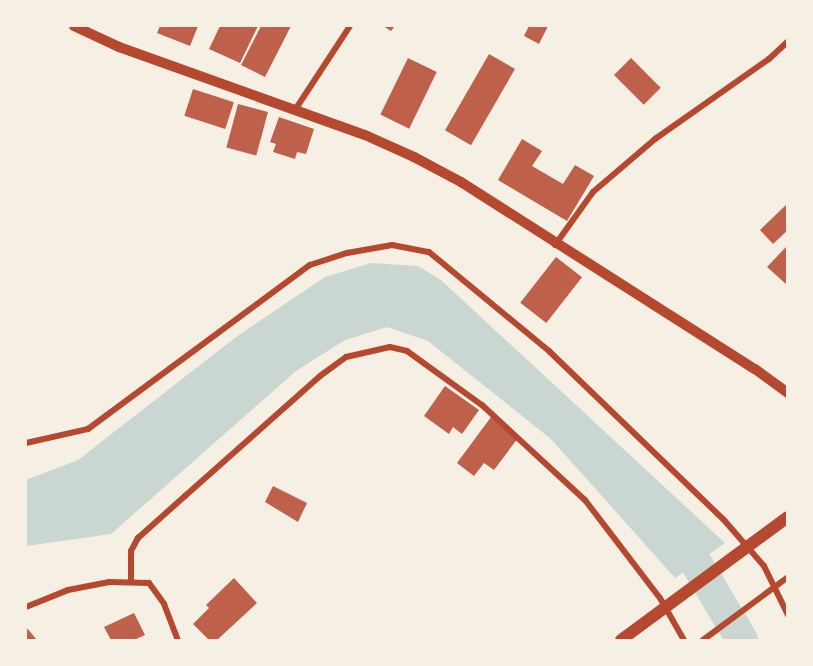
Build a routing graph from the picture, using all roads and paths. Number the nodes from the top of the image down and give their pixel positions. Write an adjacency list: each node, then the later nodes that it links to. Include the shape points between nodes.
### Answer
1 (74, 26): 4 (street, via 118,47)
2 (350, 26): 4 (street)
3 (788, 41): 5 (street, via 769,59 655,139 594,192)
4 (296, 110): 5 (street, via 414,157 461,182)
5 (555, 245): 6 (street)
6 (788, 393)
7 (26, 443): 12 (street, via 88,429 310,265 392,245 429,252 549,351 724,520 764,566)
8 (788, 517): 14 (main road)
9 (788, 577): 16 (street)
10 (131, 582): 11 (street, via 68,590); 13 (street, via 149,583 164,604); 15 (street, via 130,552 138,538 320,376 346,357 371,348 390,347 407,351 482,405 585,500 660,598)
11 (26, 607)
12 (788, 615)
13 (178, 640)
14 (621, 640)
15 (684, 640)
16 (703, 640)

